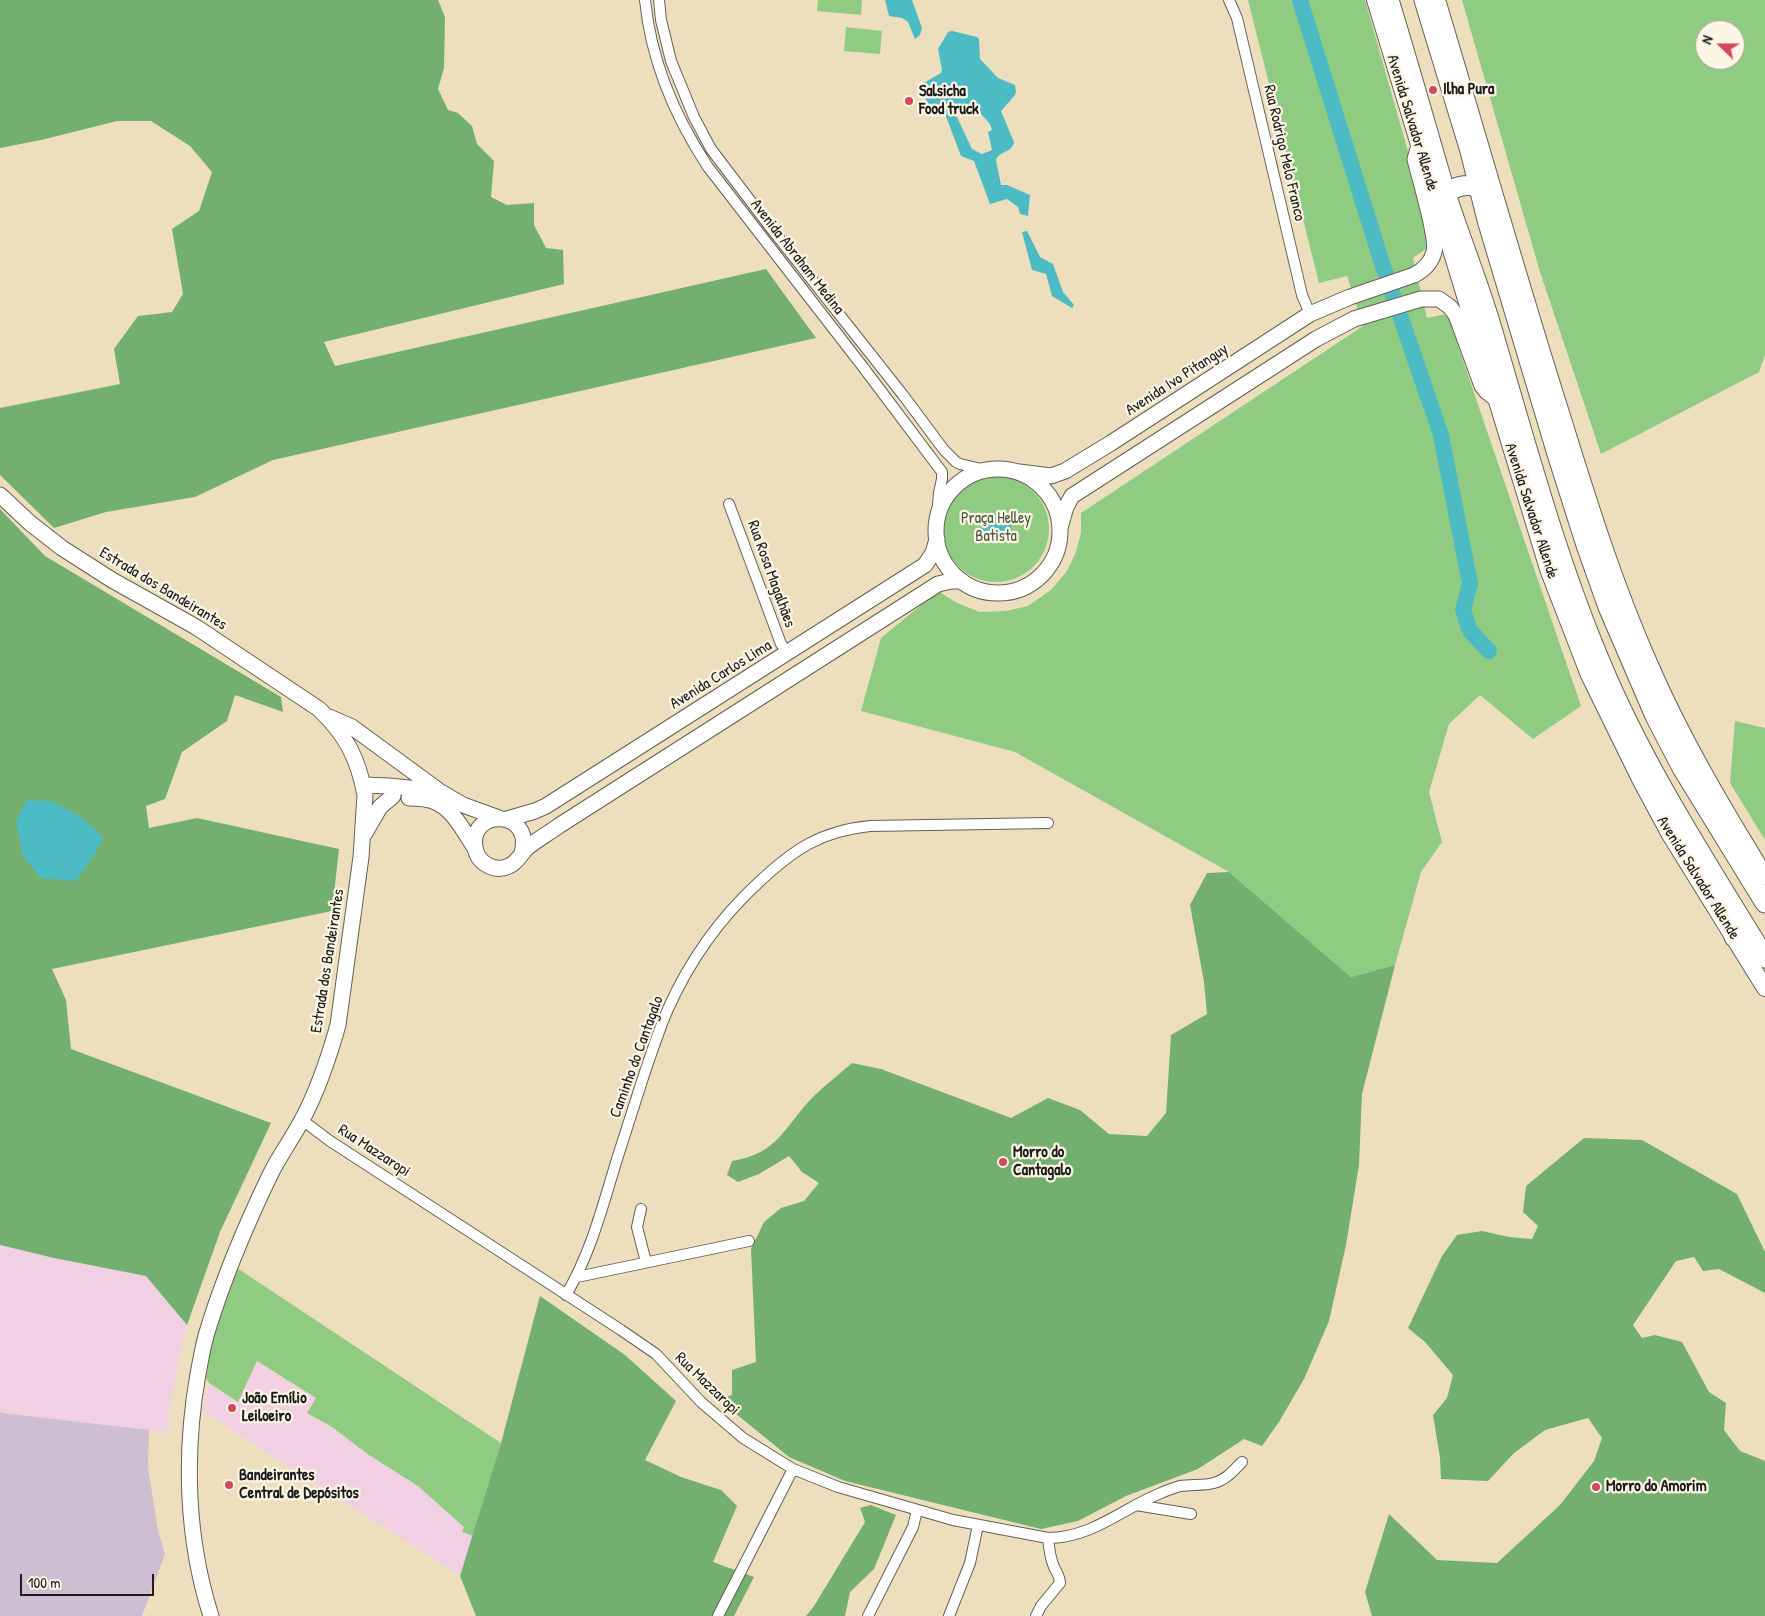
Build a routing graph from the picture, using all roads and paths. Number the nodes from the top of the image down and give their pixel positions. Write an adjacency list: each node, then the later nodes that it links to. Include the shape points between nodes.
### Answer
1 (645, 0): 19 (street, Avenida Abraham Medina, via 649,32 663,80 695,147 942,472)
2 (659, 0): 15 (street, Avenida Abraham Medina, via 671,61 711,149 944,450 960,464)
3 (1229, 0): 12 (street, Rua Rodrigo Melo Franco, via 1237,18 1302,295)
4 (1375, 0): 8 (main road, Avenida Salvador Allende)
5 (1389, 0): 10 (highway, Avenida Salvador Allende)
6 (1424, 0): 9 (highway)
7 (1437, 0): 11 (main road)
8 (1419, 145): 10 (main road, Avenida Salvador Allende); 12 (street, Avenida Ivo Pitanguy, via 1415,159 1435,246 1430,261 1418,273)
9 (1479, 188): 10 (highway, via 1463,185 1452,189); 11 (highway, via 1489,198 1511,272); 25 (highway, via 1594,570 1636,673)
10 (1442, 201): 14 (main road, Avenida Salvador Allende); 29 (highway, Avenida Salvador Allende, via 1486,309 1561,555 1584,619 1610,683)
11 (1520, 282): 35 (main road, via 1600,538 1630,620 1692,752)
12 (1316, 311): 13 (street, via 1324,318); 16 (street, Avenida Ivo Pitanguy, via 1065,472 1052,476)
13 (1316, 339): 14 (street, via 1354,319 1425,298 1439,299 1456,315 1482,386); 20 (street, via 1072,496)
14 (1495, 398): 38 (main road, Avenida Salvador Allende, via 1548,569 1589,675 1669,833)
15 (986, 470): 16 (street); 19 (street, via 964,479 953,488)
16 (1019, 472): 20 (street, via 1048,494 1057,511)
17 (0, 496): 24 (street, Estrada dos Bandeirantes, via 62,548 196,628 286,686)
18 (729, 504): 23 (street, Rua Rosa Magalhães, via 781,644)
19 (937, 518): 21 (street)
20 (1060, 528): 22 (street, via 1052,562 1027,586 1011,592 994,593)
21 (937, 539): 22 (street, via 941,555); 23 (street, Avenida Carlos Lima, via 925,565)
22 (962, 581): 34 (street, via 938,584 560,825)
23 (788, 653): 30 (street, Avenida Carlos Lima, via 546,806 529,814)
24 (327, 717): 26 (street, Estrada dos Bandeirantes, via 349,744); 27 (street, via 352,727)
25 (1682, 768): 36 (highway, via 1692,774); 37 (highway)
26 (364, 790): 27 (street, via 389,786); 28 (street); 32 (street, Estrada dos Bandeirantes)
27 (440, 791): 30 (street, via 463,806)
28 (393, 796): 32 (street, via 380,807); 33 (street, via 428,800 445,808)
29 (1678, 816): 38 (highway, via 1678,824 1728,916); 39 (highway, Avenida Salvador Allende)
30 (503, 819): 33 (street, Avenida Carlos Lima, via 487,821 481,826 474,840); 34 (street, via 514,823 522,832)
31 (1048, 822): 45 (street, Caminho do Cantagalo, via 851,828 831,832 810,842 776,866 744,896 720,923 697,957 668,1009 617,1157 598,1225)
32 (363, 836): 41 (street, Estrada dos Bandeirantes, via 338,1025 323,1073)
33 (475, 848): 34 (street, via 483,862 499,868 515,863)
34 (522, 853)
35 (1765, 876)
36 (1765, 885)
37 (1765, 904)
38 (1734, 937): 40 (main road, Avenida Salvador Allende)
39 (1765, 958)
40 (1765, 988)
41 (302, 1120): 46 (street, Rua Mazzaropi); 54 (street, Estrada dos Bandeirantes, via 270,1175 230,1268 207,1331 200,1367 189,1441 189,1482 197,1565)
42 (641, 1209): 44 (street, via 637,1227)
43 (749, 1241): 44 (street)
44 (646, 1262): 45 (street)
45 (577, 1277): 46 (street, Caminho do Cantagalo)
46 (566, 1295): 48 (street, Rua Mazzaropi, via 656,1354 701,1402 743,1438)
47 (1242, 1462): 49 (street, Rua Mazzaropi, via 1226,1478 1214,1483 1180,1486)
48 (792, 1469): 50 (street, Rua Mazzaropi, via 838,1487); 55 (street)
49 (1136, 1505): 51 (street); 53 (street, Rua Mazzaropi, via 1080,1533)
50 (917, 1510): 52 (street, Rua Mazzaropi); 56 (street, via 913,1528)
51 (1191, 1514)
52 (978, 1525): 53 (street, Rua Mazzaropi); 57 (street, via 970,1563)
53 (1048, 1538): 58 (street, via 1060,1584)
54 (211, 1616)
55 (718, 1616)
56 (868, 1616)
57 (949, 1616)
58 (1036, 1616)

